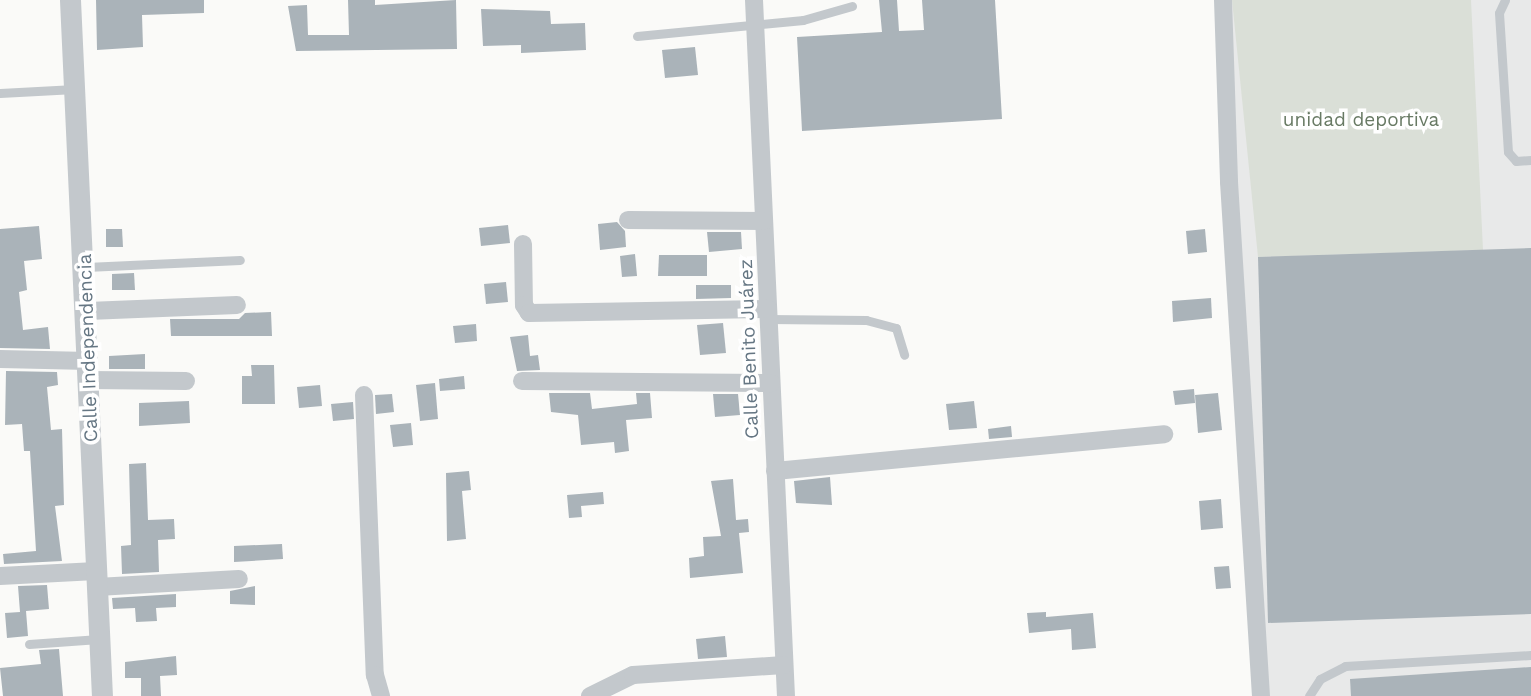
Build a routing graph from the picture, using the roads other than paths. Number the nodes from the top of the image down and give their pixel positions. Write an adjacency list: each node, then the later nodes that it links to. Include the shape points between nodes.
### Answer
1 (70, 0): 8 (street, Calle Independencia)
2 (754, 0): 6 (street, Calle Benito Juárez)
3 (1223, 0): 39 (street, via 1229,182)
4 (1505, 0): 10 (lane, via 1499,13 1508,152 1516,160)
5 (852, 6): 6 (lane, via 803,20)
6 (755, 26): 7 (lane); 12 (street, Calle Benito Juárez)
7 (637, 36)
8 (76, 89): 9 (lane); 15 (street, Calle Independencia)
9 (0, 93)
10 (1531, 160)
11 (628, 220): 12 (street)
12 (764, 221): 18 (street, Calle Benito Juárez)
13 (523, 244): 18 (street, via 524,304 529,313)
14 (240, 260): 15 (lane)
15 (86, 267): 17 (street, Calle Independencia)
16 (237, 304): 17 (street)
17 (88, 312): 21 (street, Calle Independencia)
18 (769, 314): 19 (lane, via 866,320 896,328); 24 (street, Calle Benito Juárez)
19 (904, 355)
20 (0, 359): 21 (street)
21 (90, 370): 22 (street); 29 (street, Calle Independencia)
22 (186, 381)
23 (522, 381): 24 (street)
24 (771, 383): 27 (street, Calle Benito Juárez)
25 (364, 395): 36 (street, via 375,675)
26 (1164, 434): 27 (street)
27 (775, 471): 34 (street, Calle Benito Juárez)
28 (0, 576): 29 (street)
29 (97, 579): 30 (street); 31 (street, Calle Independencia)
30 (239, 579)
31 (99, 639): 32 (lane); 35 (street, Calle Independencia)
32 (29, 643)
33 (1531, 655): 40 (lane, via 1345,666 1320,678)
34 (784, 665): 37 (street, via 633,675); 38 (street, Calle Benito Juárez)
35 (102, 696)
36 (381, 696)
37 (590, 696)
38 (786, 696)
39 (1261, 696)
40 (1308, 696)

